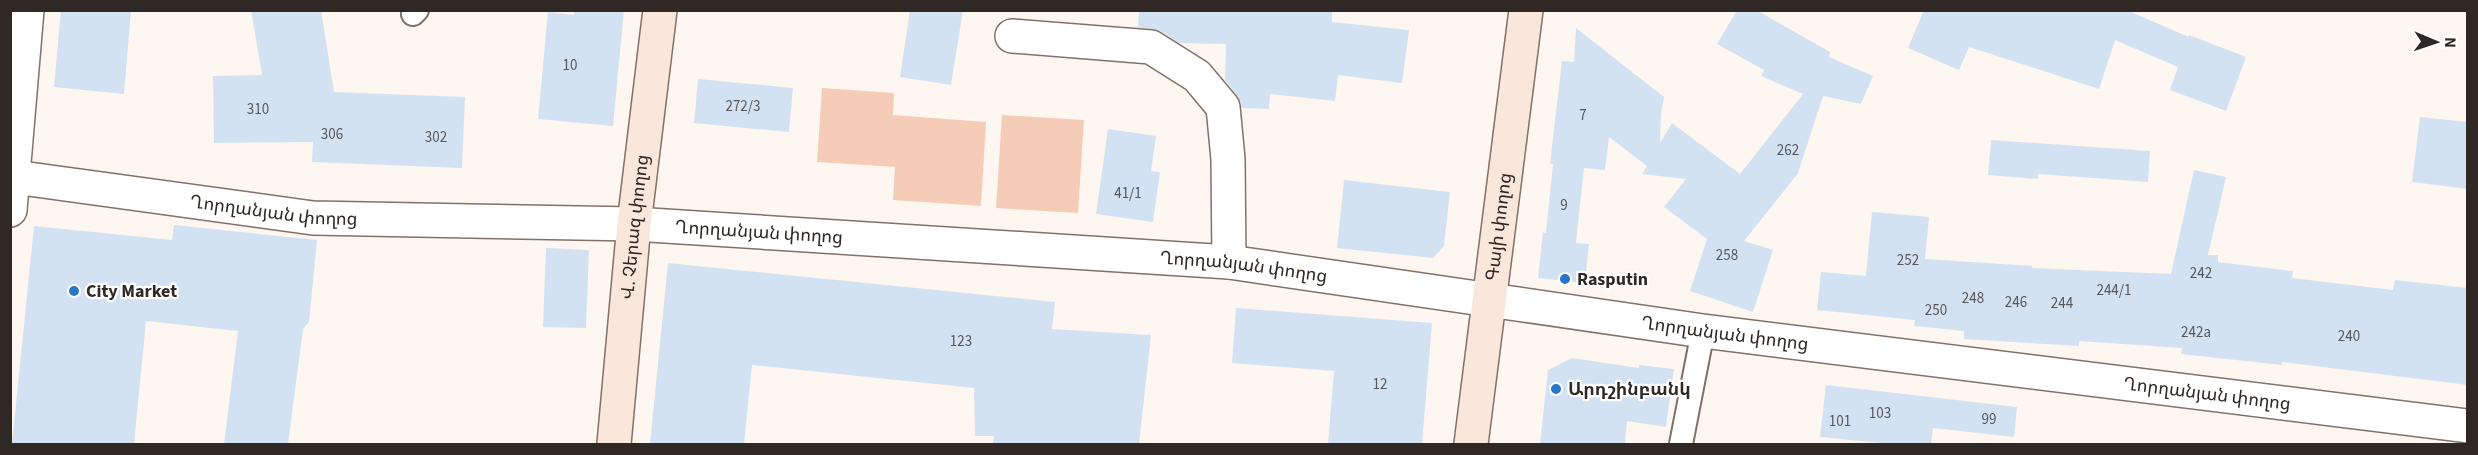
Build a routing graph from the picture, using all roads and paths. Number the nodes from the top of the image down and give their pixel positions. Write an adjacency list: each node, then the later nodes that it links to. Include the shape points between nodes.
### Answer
1 (27, 10): 5 (street)
2 (660, 10): 8 (main road, Վ. Չերազ փողոց)
3 (1526, 10): 10 (main road, Գայի փողոց)
4 (1012, 36): 9 (street, via 1151,47 1197,76 1223,107)
5 (14, 121): 6 (street)
6 (14, 177): 7 (street); 8 (street, Ղորղանյան փողոց, via 314,218)
7 (10, 210)
8 (634, 224): 9 (street, Ղորղանյան փողոց); 13 (main road, Վ. Չերազ փողոց)
9 (1229, 262): 10 (street, Ղորղանյան փողոց)
10 (1490, 299): 11 (street, Ղորղանյան փողոց); 14 (main road, Գայի փողոց)
11 (1703, 331): 12 (street, Ղորղանյան փողոց); 15 (lane)
12 (2468, 426)
13 (614, 444)
14 (1471, 444)
15 (1682, 444)

